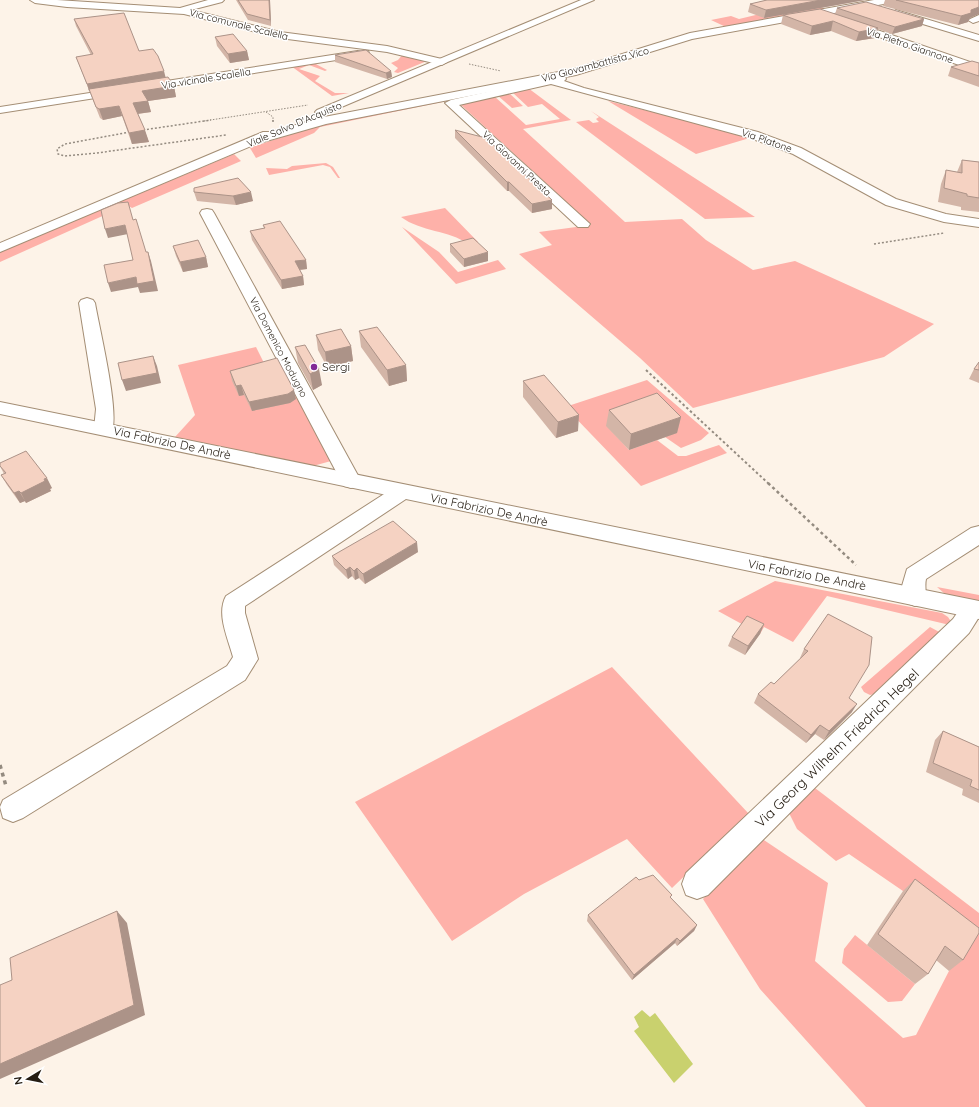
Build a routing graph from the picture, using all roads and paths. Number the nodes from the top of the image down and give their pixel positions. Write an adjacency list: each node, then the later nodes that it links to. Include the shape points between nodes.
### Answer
1 (35, 0): 6 (street, Via comunale Scalella)
2 (84, 0): 6 (street)
3 (218, 0): 8 (street)
4 (589, 0): 12 (street, Viale Salvo D'Acquisto)
5 (889, 0): 7 (street, Via Giovambattista Vico)
6 (67, 4): 8 (street, Via comunale Scalella)
7 (865, 5): 9 (street, Via Giovambattista Vico); 10 (street)
8 (177, 10): 11 (street, Via comunale Scalella, via 280,35)
9 (818, 12): 14 (street, Via Pietro Giannone); 15 (street, Via Giovambattista Vico, via 690,36 576,72 575,75)
10 (979, 38)
11 (387, 49): 12 (street, Via comunale Scalella); 18 (street, Via vicinale Scalella)
12 (442, 62): 17 (street, Viale Salvo D'Acquisto)
13 (463, 63): 16 (path, via 510,73)
14 (979, 69)
15 (548, 80): 16 (street, Via Giovambattista Vico); 28 (street, Via Platone, via 754,135 797,151 891,202 944,218); 29 (street, Via Giovanni Presta, via 451,103)
16 (532, 81): 21 (street, Via Giovambattista Vico)
17 (336, 106): 19 (path, via 297,106); 20 (street, Viale Salvo D'Acquisto)
18 (0, 110)
19 (266, 112): 22 (path, via 273,117 273,122); 23 (path)
20 (301, 121): 21 (street); 26 (street, Viale Salvo D'Acquisto)
21 (324, 122): 26 (street, Via Giovambattista Vico)
22 (267, 124)
23 (143, 130)
24 (136, 131): 25 (path, via 65,144 57,149 58,154 65,156 97,153)
25 (230, 134)
26 (254, 141): 32 (street, Viale Salvo D'Acquisto)
27 (207, 213): 37 (street, Via Domenico Modugno)
28 (979, 223)
29 (583, 224)
30 (944, 233): 31 (path)
31 (874, 244)
32 (0, 248)
33 (87, 303): 36 (street, via 105,409)
34 (646, 370): 40 (path, via 859,568)
35 (0, 408): 36 (street, Via Fabrizio De Andrè)
36 (104, 429): 37 (street, Via Fabrizio De Andrè)
37 (351, 481): 38 (street, Via Fabrizio De Andrè)
38 (402, 492): 40 (street, Via Fabrizio De Andrè); 43 (street, via 234,602 233,613 246,659 236,673)
39 (979, 534): 41 (street, via 915,575)
40 (872, 588): 41 (street, Via Fabrizio De Andrè)
41 (915, 597): 42 (street, Via Fabrizio De Andrè)
42 (973, 620): 44 (street, Via Georg Wilhelm Friedrich Hegel)
43 (13, 809)
44 (697, 884)

